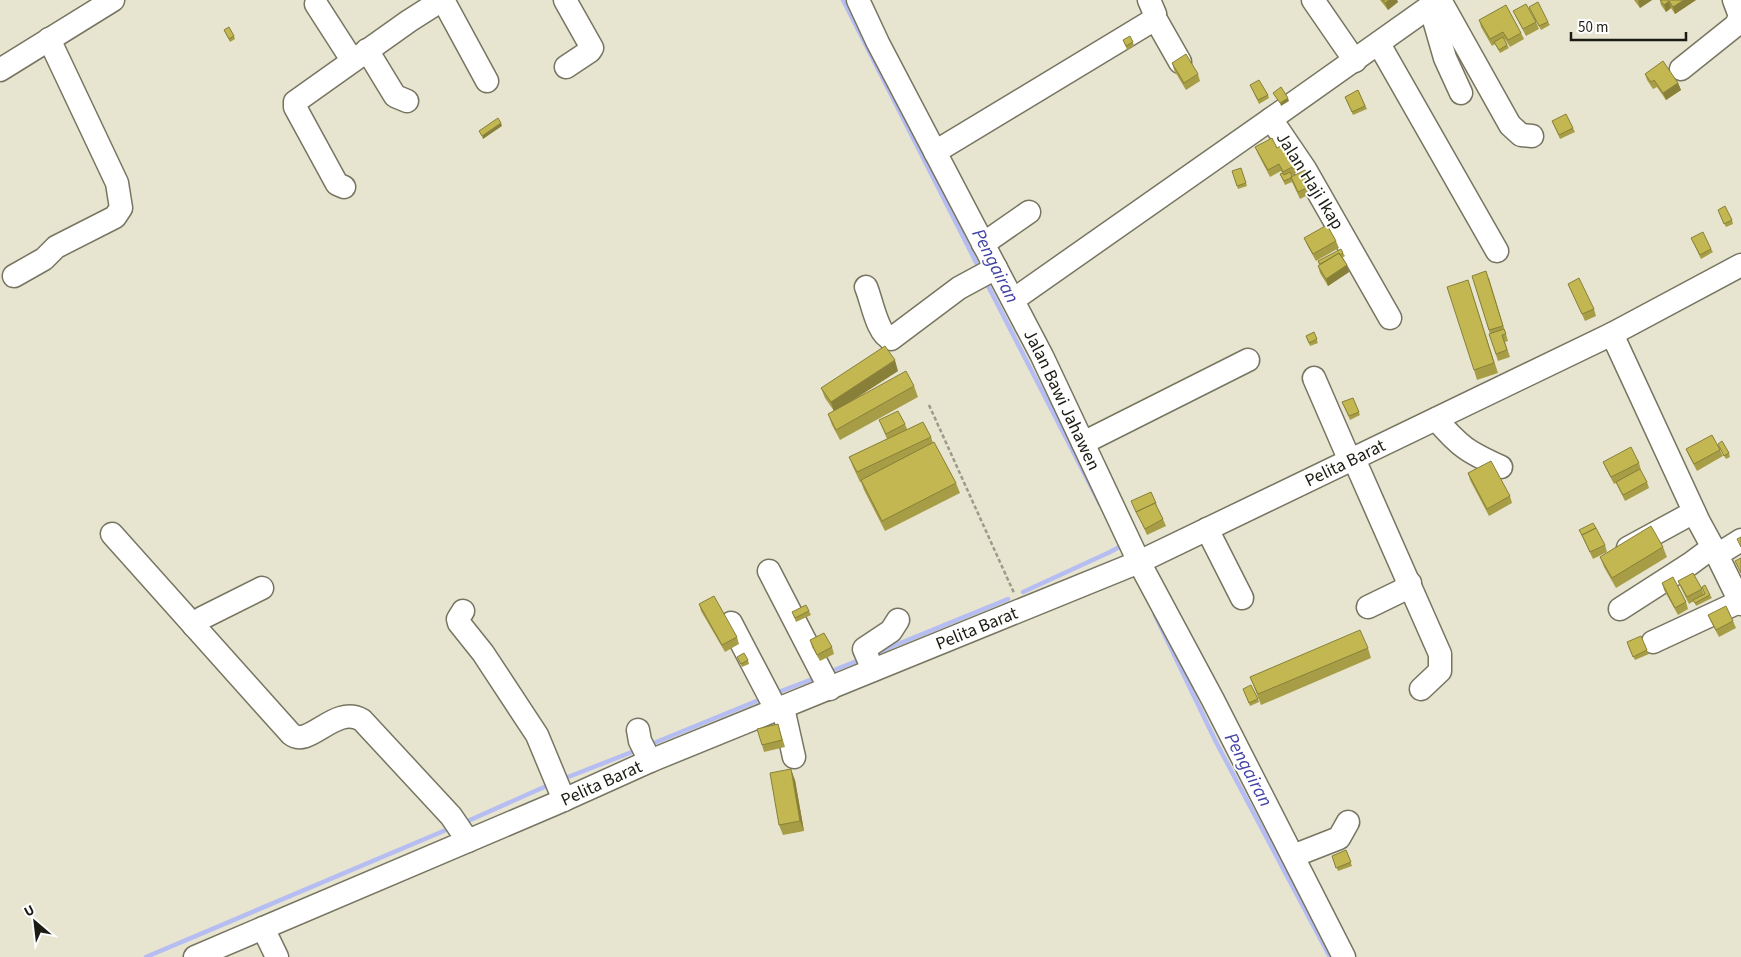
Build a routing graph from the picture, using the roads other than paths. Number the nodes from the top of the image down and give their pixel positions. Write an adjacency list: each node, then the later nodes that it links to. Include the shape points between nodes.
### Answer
1 (113, 0): 10 (street)
2 (443, 0): 12 (street); 18 (street)
3 (566, 0): 15 (street, via 592,48)
4 (858, 0): 23 (street, Jalan Bawi Jahawen)
5 (1313, 0): 13 (street)
6 (1734, 0): 16 (street, via 1740,16 1736,25)
7 (1436, 2): 11 (street, Jalan Haji Ikap); 19 (street, via 1445,58); 22 (street, via 1510,125 1521,135)
8 (316, 4): 12 (street)
9 (1152, 9): 14 (street); 23 (street)
10 (49, 39): 17 (street); 30 (street, via 117,184 121,208 115,217 56,247)
11 (1379, 44): 13 (street, Jalan Haji Ikap); 27 (street)
12 (360, 55): 20 (street, via 395,96); 24 (street, via 298,98 294,107 336,184)
13 (1355, 61): 21 (street, Jalan Haji Ikap)
14 (1180, 62)
15 (566, 67)
16 (1682, 69)
17 (0, 70)
18 (487, 81)
19 (1461, 93)
20 (407, 101)
21 (1271, 119): 32 (street); 33 (street, Jalan Haji Ikap, via 1305,169)
22 (1532, 136)
23 (935, 152): 26 (street, Jalan Bawi Jahawen)
24 (344, 187)
25 (1029, 212): 26 (street)
26 (983, 244): 29 (street, Jalan Bawi Jahawen)
27 (1497, 251)
28 (1741, 265): 34 (street, Pelita Barat)
29 (996, 268): 31 (street, via 959,288 891,339 880,330); 32 (street, Jalan Bawi Jahawen)
30 (14, 276)
31 (866, 287)
32 (1013, 300): 38 (street, Jalan Bawi Jahawen)
33 (1390, 318)
34 (1612, 334): 37 (street, Pelita Barat); 41 (street)
35 (1248, 360): 38 (street)
36 (1314, 378): 39 (street)
37 (1436, 419): 39 (street, Pelita Barat); 40 (street, via 1457,444)
38 (1083, 443): 47 (street, Jalan Bawi Jahawen)
39 (1352, 460): 42 (street, Pelita Barat); 49 (street)
40 (1501, 467)
41 (1694, 512): 45 (street); 46 (street)
42 (1208, 529): 47 (street, Pelita Barat); 51 (street)
43 (112, 534): 58 (street)
44 (1741, 540): 45 (street)
45 (1715, 551): 52 (street); 54 (street)
46 (1614, 556)
47 (1139, 562): 60 (street, Pelita Barat); 70 (street, Jalan Bawi Jahawen)
48 (769, 571): 61 (street)
49 (1410, 583): 53 (street); 62 (street, via 1440,654 1440,670)
50 (262, 588): 58 (street, via 202,618)
51 (1242, 598)
52 (1740, 603): 59 (street)
53 (1368, 608)
54 (1620, 609)
55 (463, 611): 67 (street, via 459,623 483,653 537,735)
56 (898, 620): 60 (street, via 891,632 864,649)
57 (731, 623): 63 (street)
58 (194, 626): 69 (street, via 295,737 303,738 341,717 349,715 362,720 451,816)
59 (1653, 642)
60 (873, 670): 61 (street, Pelita Barat)
61 (830, 689): 63 (street, Pelita Barat)
62 (1421, 689)
63 (780, 709): 65 (street); 66 (street, Pelita Barat)
64 (638, 730): 66 (street)
65 (794, 757)
66 (650, 761): 67 (street, Pelita Barat)
67 (564, 800): 69 (street, Pelita Barat)
68 (1348, 822): 70 (street, via 1340,838)
69 (468, 841): 71 (street, Pelita Barat)
70 (1293, 856): 74 (street, Jalan Bawi Jahawen)
71 (264, 928): 72 (street, Pelita Barat); 73 (street)
72 (195, 957)
73 (277, 957)
74 (1344, 957)

